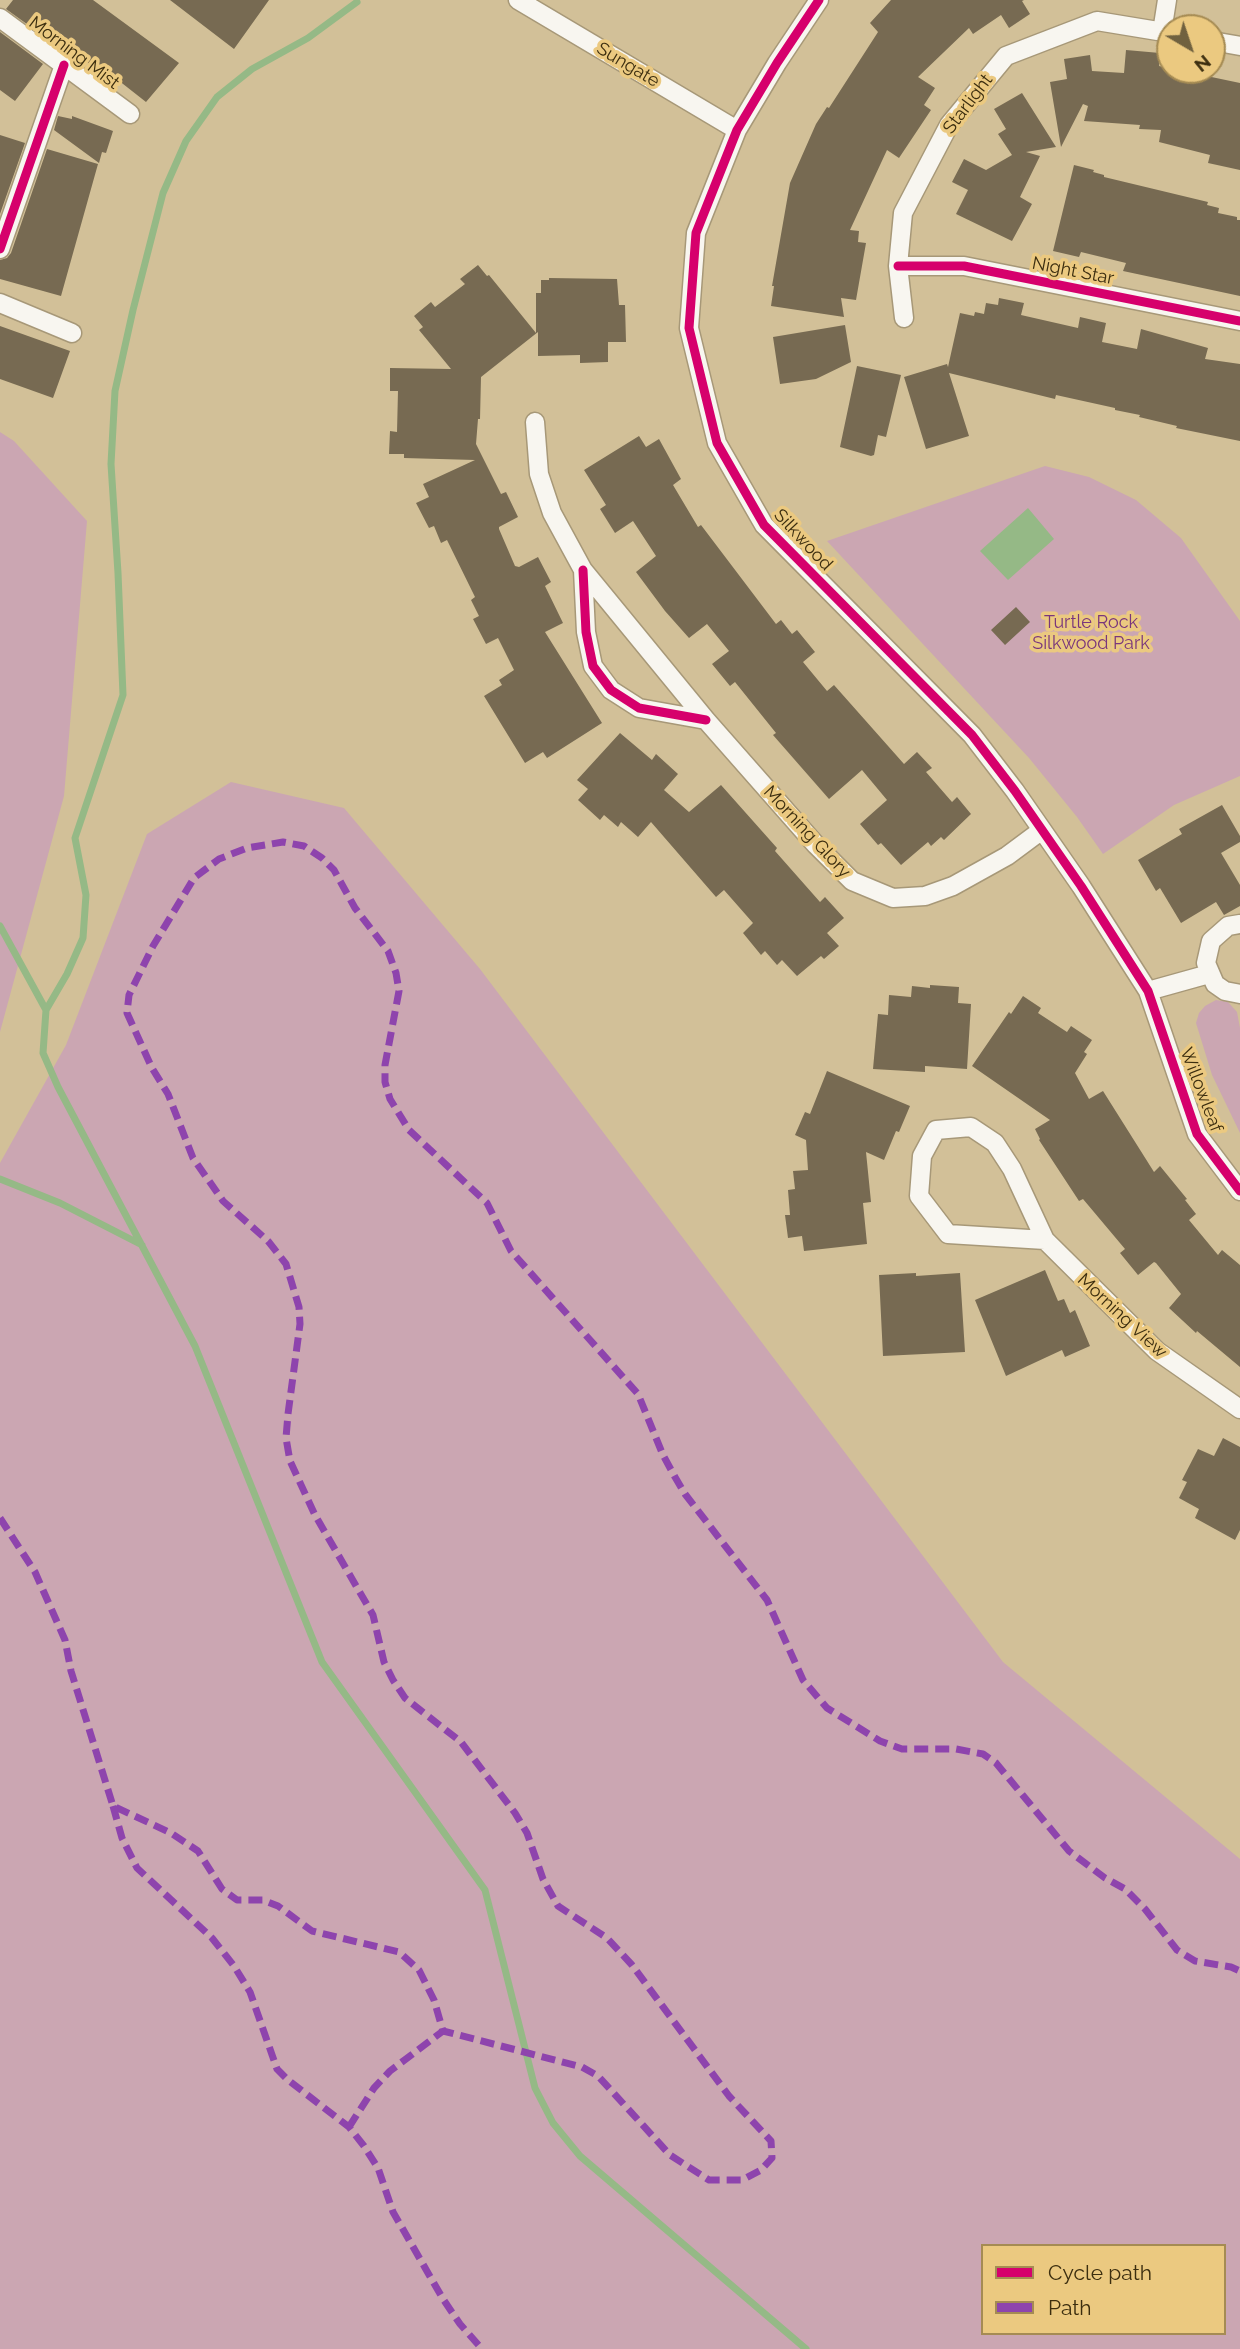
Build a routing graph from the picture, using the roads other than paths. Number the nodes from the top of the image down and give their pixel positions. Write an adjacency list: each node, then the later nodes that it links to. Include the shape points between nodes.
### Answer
1 (518, 0): 7 (street, Sungate)
2 (819, 0): 7 (street, Silkwood)
3 (0, 18): 5 (street, Morning Mist)
4 (1156, 30): 9 (street, Starlight, via 1097,21 1006,56 949,125 909,202)
5 (64, 65): 6 (street, Morning Mist); 8 (street)
6 (130, 114)
7 (737, 130): 17 (street, Silkwood, via 696,233 689,328 717,443 764,525 972,735)
8 (0, 249)
9 (898, 266): 11 (street, Starlight); 12 (street, Night Star, via 964,265)
10 (0, 303): 13 (street)
11 (904, 318)
12 (1240, 321)
13 (72, 333)
14 (535, 422): 15 (street, Morning Glory, via 543,487)
15 (583, 570): 16 (street, Morning Glory); 16 (street, Morning Glory, via 593,666 611,690 639,708)
16 (706, 720): 17 (street, Morning Glory, via 852,881 892,898 953,886)
17 (1042, 830): 20 (street, Silkwood)
18 (1240, 924): 19 (street, via 1228,926 1210,941)
19 (1209, 974): 20 (street); 21 (street, via 1225,991)
20 (1148, 991): 22 (street, Willowleaf, via 1197,1134)
21 (1240, 994)
22 (1240, 1191)
23 (1045, 1240): 23 (street, Morning View, via 948,1234 919,1196 922,1156 936,1130 971,1128 995,1143); 24 (street, Morning View, via 1157,1351)
24 (1240, 1409)

